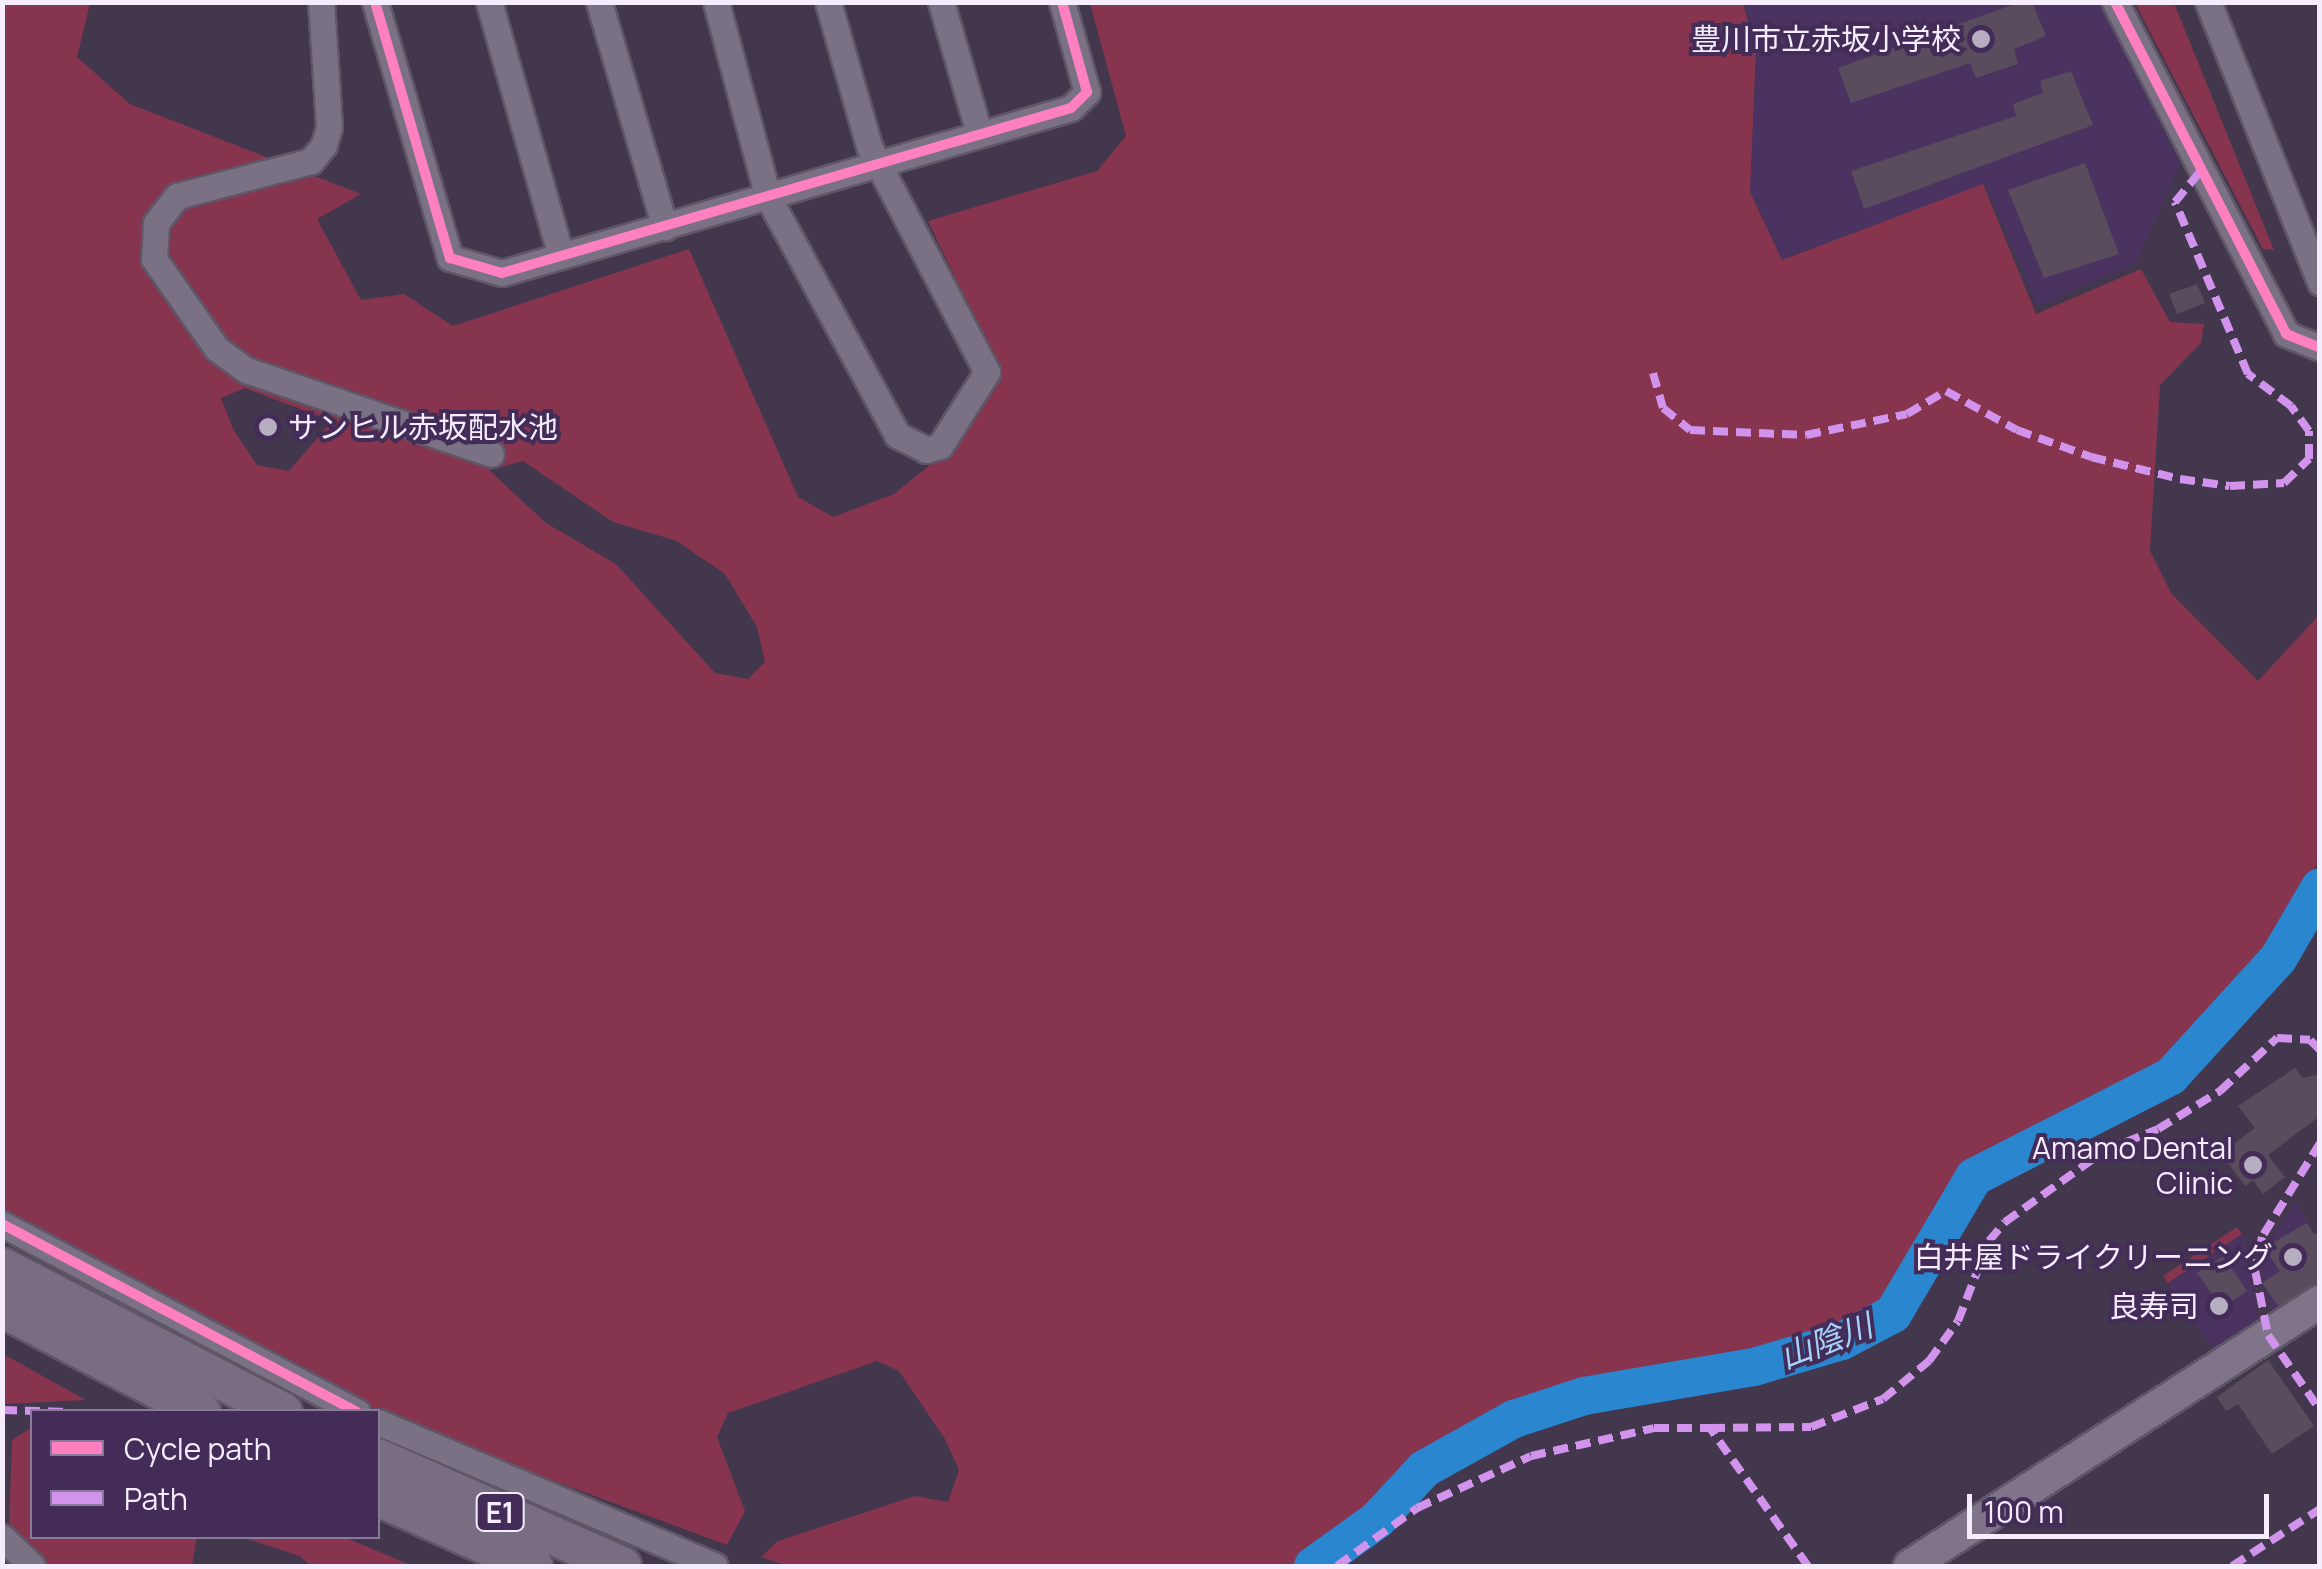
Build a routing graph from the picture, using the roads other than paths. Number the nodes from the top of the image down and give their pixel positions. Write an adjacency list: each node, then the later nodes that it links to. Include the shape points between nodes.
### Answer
1 (321, 2): 18 (street, via 330,127 324,144 311,162 177,196 156,223 154,259 217,350 246,370)
2 (375, 2): 15 (street, via 450,258 502,273)
3 (488, 2): 15 (street)
4 (599, 2): 14 (street)
5 (716, 2): 13 (street)
6 (828, 2): 12 (street)
7 (942, 2): 11 (street)
8 (1062, 2): 11 (street, via 1085,80 1080,103)
9 (2115, 2): 17 (street, via 2286,334)
10 (2208, 2): 16 (street)
11 (980, 133): 12 (street)
12 (878, 163): 13 (street); 13 (street, via 986,372 940,446 916,449 896,434)
13 (768, 197): 14 (street)
14 (664, 228): 15 (street)
15 (561, 256)
16 (2320, 282)
17 (2320, 348)
18 (491, 454)
19 (2, 1224): 25 (street)
20 (2, 1267): 24 (highway)
21 (2320, 1302): 34 (main road)
22 (2, 1308): 23 (highway)
23 (196, 1409)
24 (277, 1409)
25 (351, 1409)
26 (380, 1423): 33 (street)
27 (380, 1459): 32 (highway, E1)
28 (380, 1498): 31 (highway, E1)
29 (2, 1536): 30 (street)
30 (32, 1566)
31 (533, 1566)
32 (622, 1566)
33 (715, 1566)
34 (1910, 1566)

